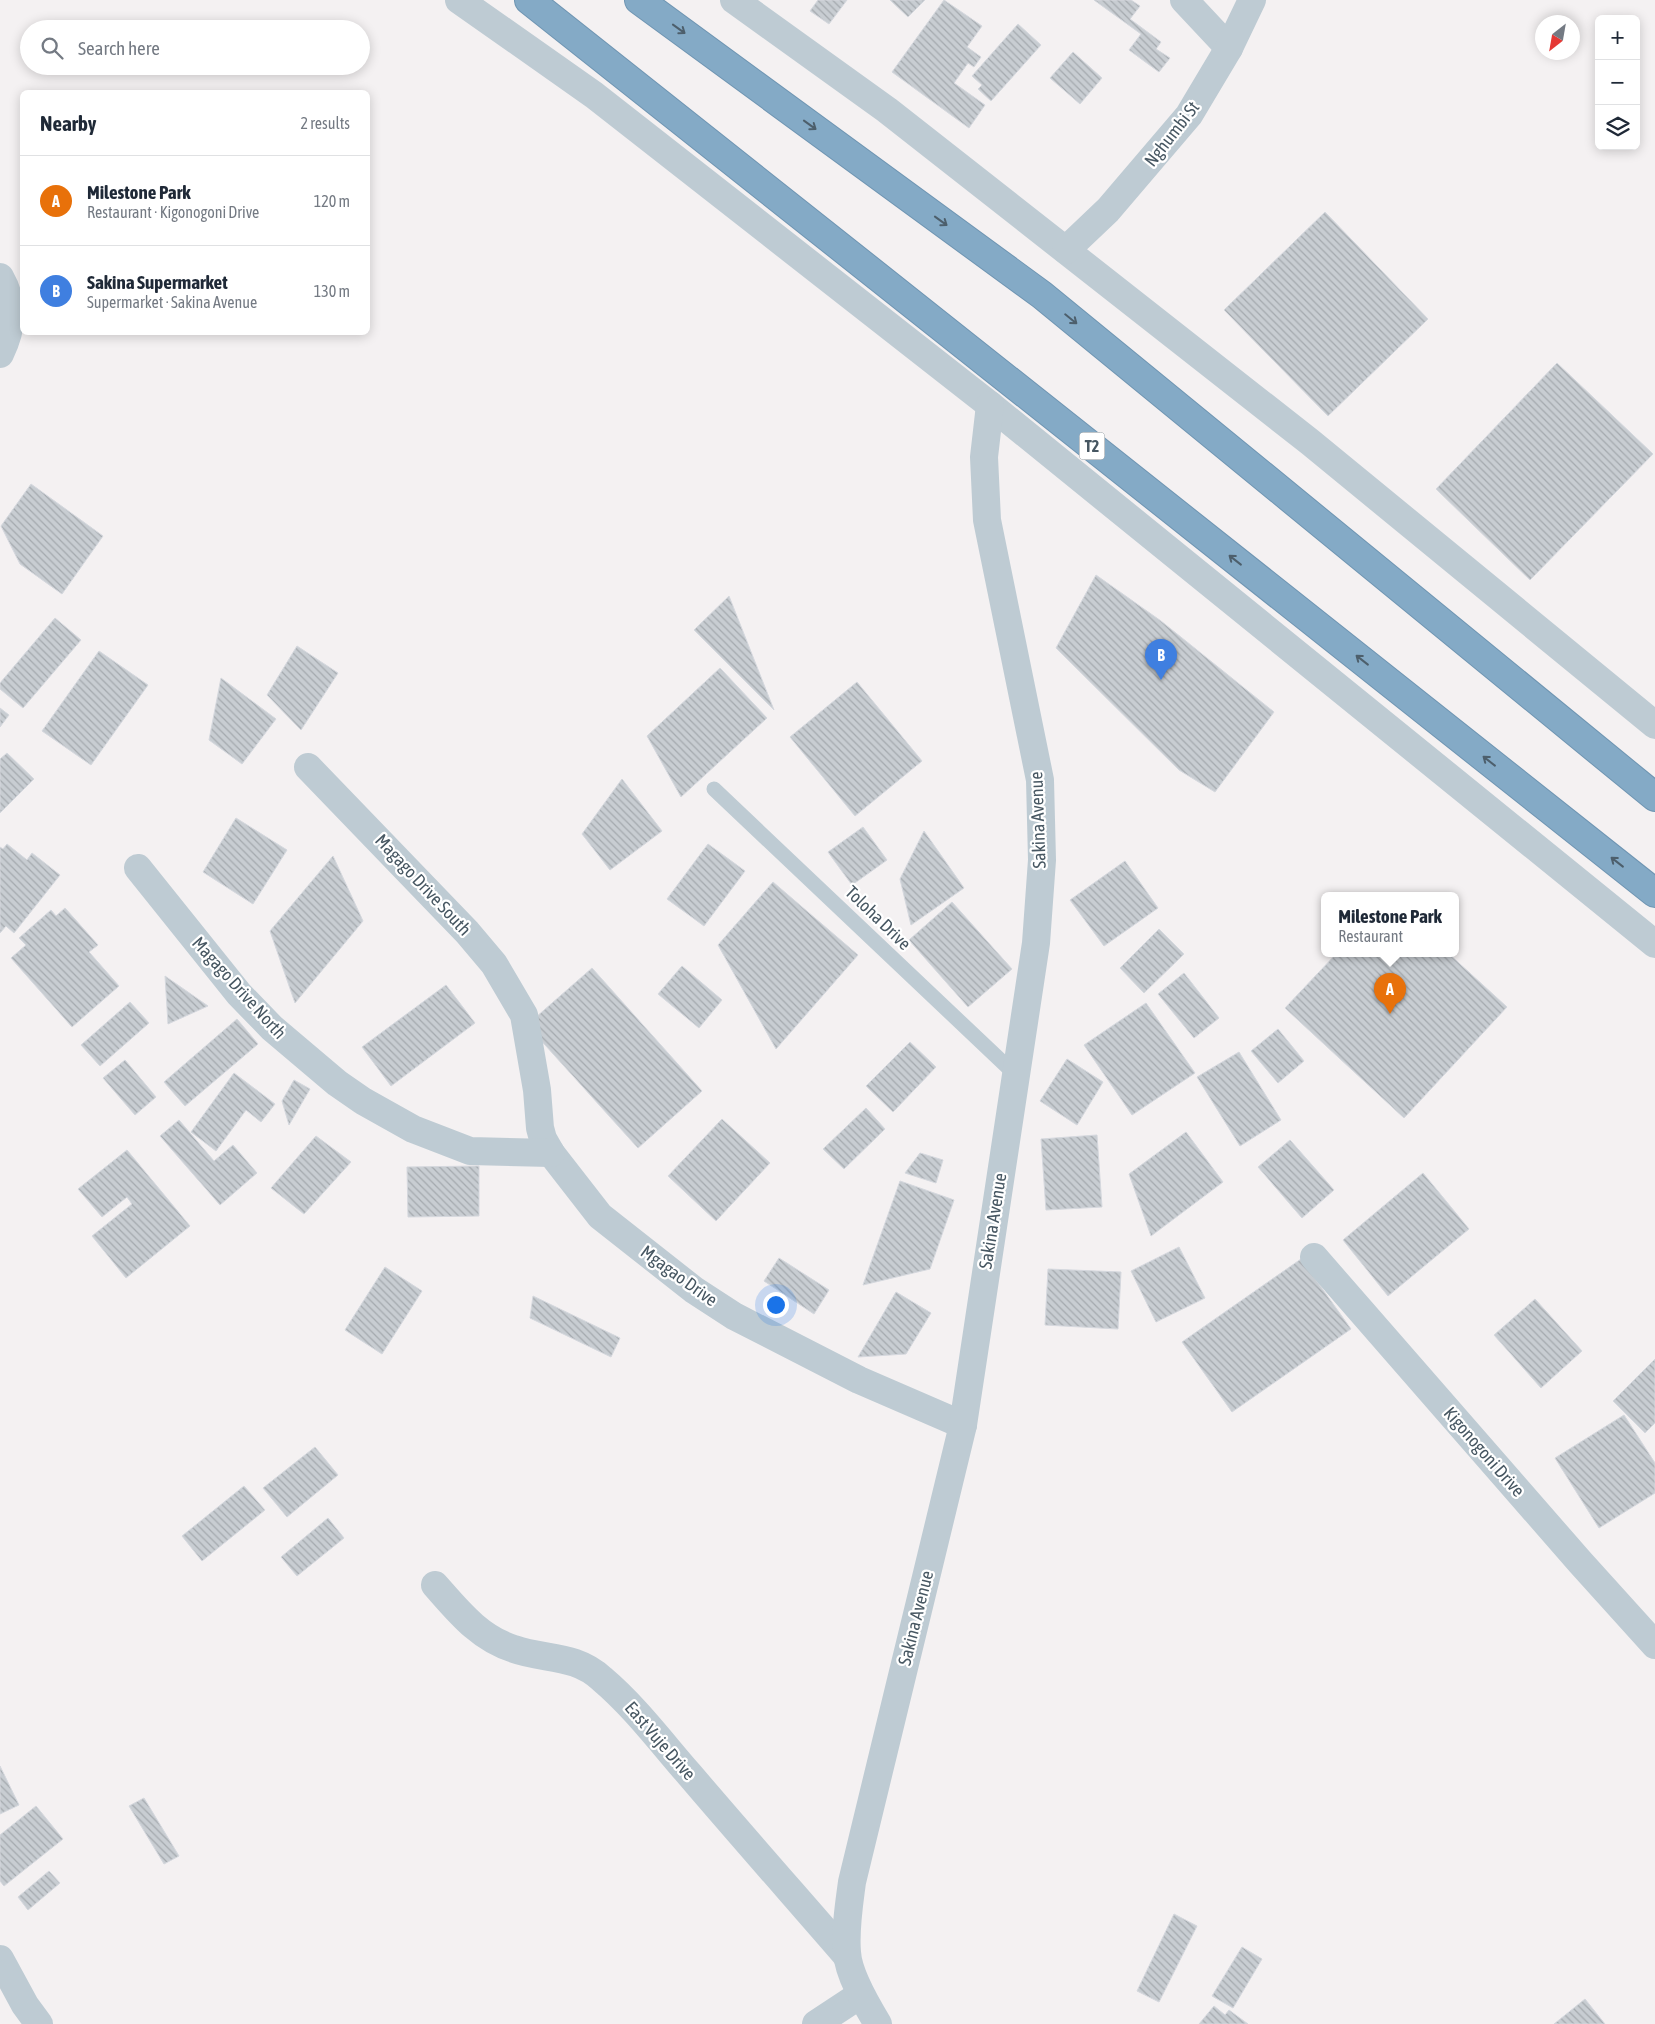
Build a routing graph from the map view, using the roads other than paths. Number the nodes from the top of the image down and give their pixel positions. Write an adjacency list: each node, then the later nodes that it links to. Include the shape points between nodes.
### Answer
1 (459, 0): 11 (street, via 594,95)
2 (529, 0): 17 (highway, T2, one-way to 2)
3 (640, 0): 15 (highway, one-way to 15, via 1042,295)
4 (734, 0): 8 (street, via 887,110)
5 (1184, 0): 7 (street)
6 (1252, 0): 7 (street, Nghumbi St)
7 (1229, 48): 8 (street, Nghumbi St, via 1189,115 1108,210)
8 (1066, 250): 12 (street, via 1310,442)
9 (0, 277): 10 (street, via 12,316)
10 (0, 354)
11 (990, 405): 18 (street); 20 (street, Sakina Avenue, via 984,457 987,520 1040,780 1042,860 1036,934)
12 (1655, 725)
13 (308, 766): 19 (street, Magago Drive South, via 467,932 494,964)
14 (714, 789): 20 (lane, Toloha Drive)
15 (1655, 797)
16 (138, 868): 21 (street, Magago Drive North, via 239,994 272,1028 363,1101 414,1129 470,1151)
17 (1655, 893)
18 (1655, 944)
19 (524, 1014): 21 (street, Mgagao Drive, via 540,1128)
20 (1016, 1075): 23 (street, Sakina Avenue)
21 (550, 1153): 23 (street, Mgagao Drive, via 600,1216 694,1290 734,1316 859,1380)
22 (1314, 1257): 25 (street, Kigonogoni Drive)
23 (963, 1425): 26 (street, Sakina Avenue, via 852,1882)
24 (435, 1585): 26 (street, East Vuje Drive, via 466,1620 492,1640 519,1651 567,1659 601,1677 656,1734)
25 (1655, 1644)
26 (846, 1954): 28 (street, Sakina Avenue)
27 (0, 1959): 29 (street)
28 (860, 1995): 30 (street); 31 (street, Sakina Avenue)
29 (39, 2024)
30 (816, 2024)
31 (878, 2024)

